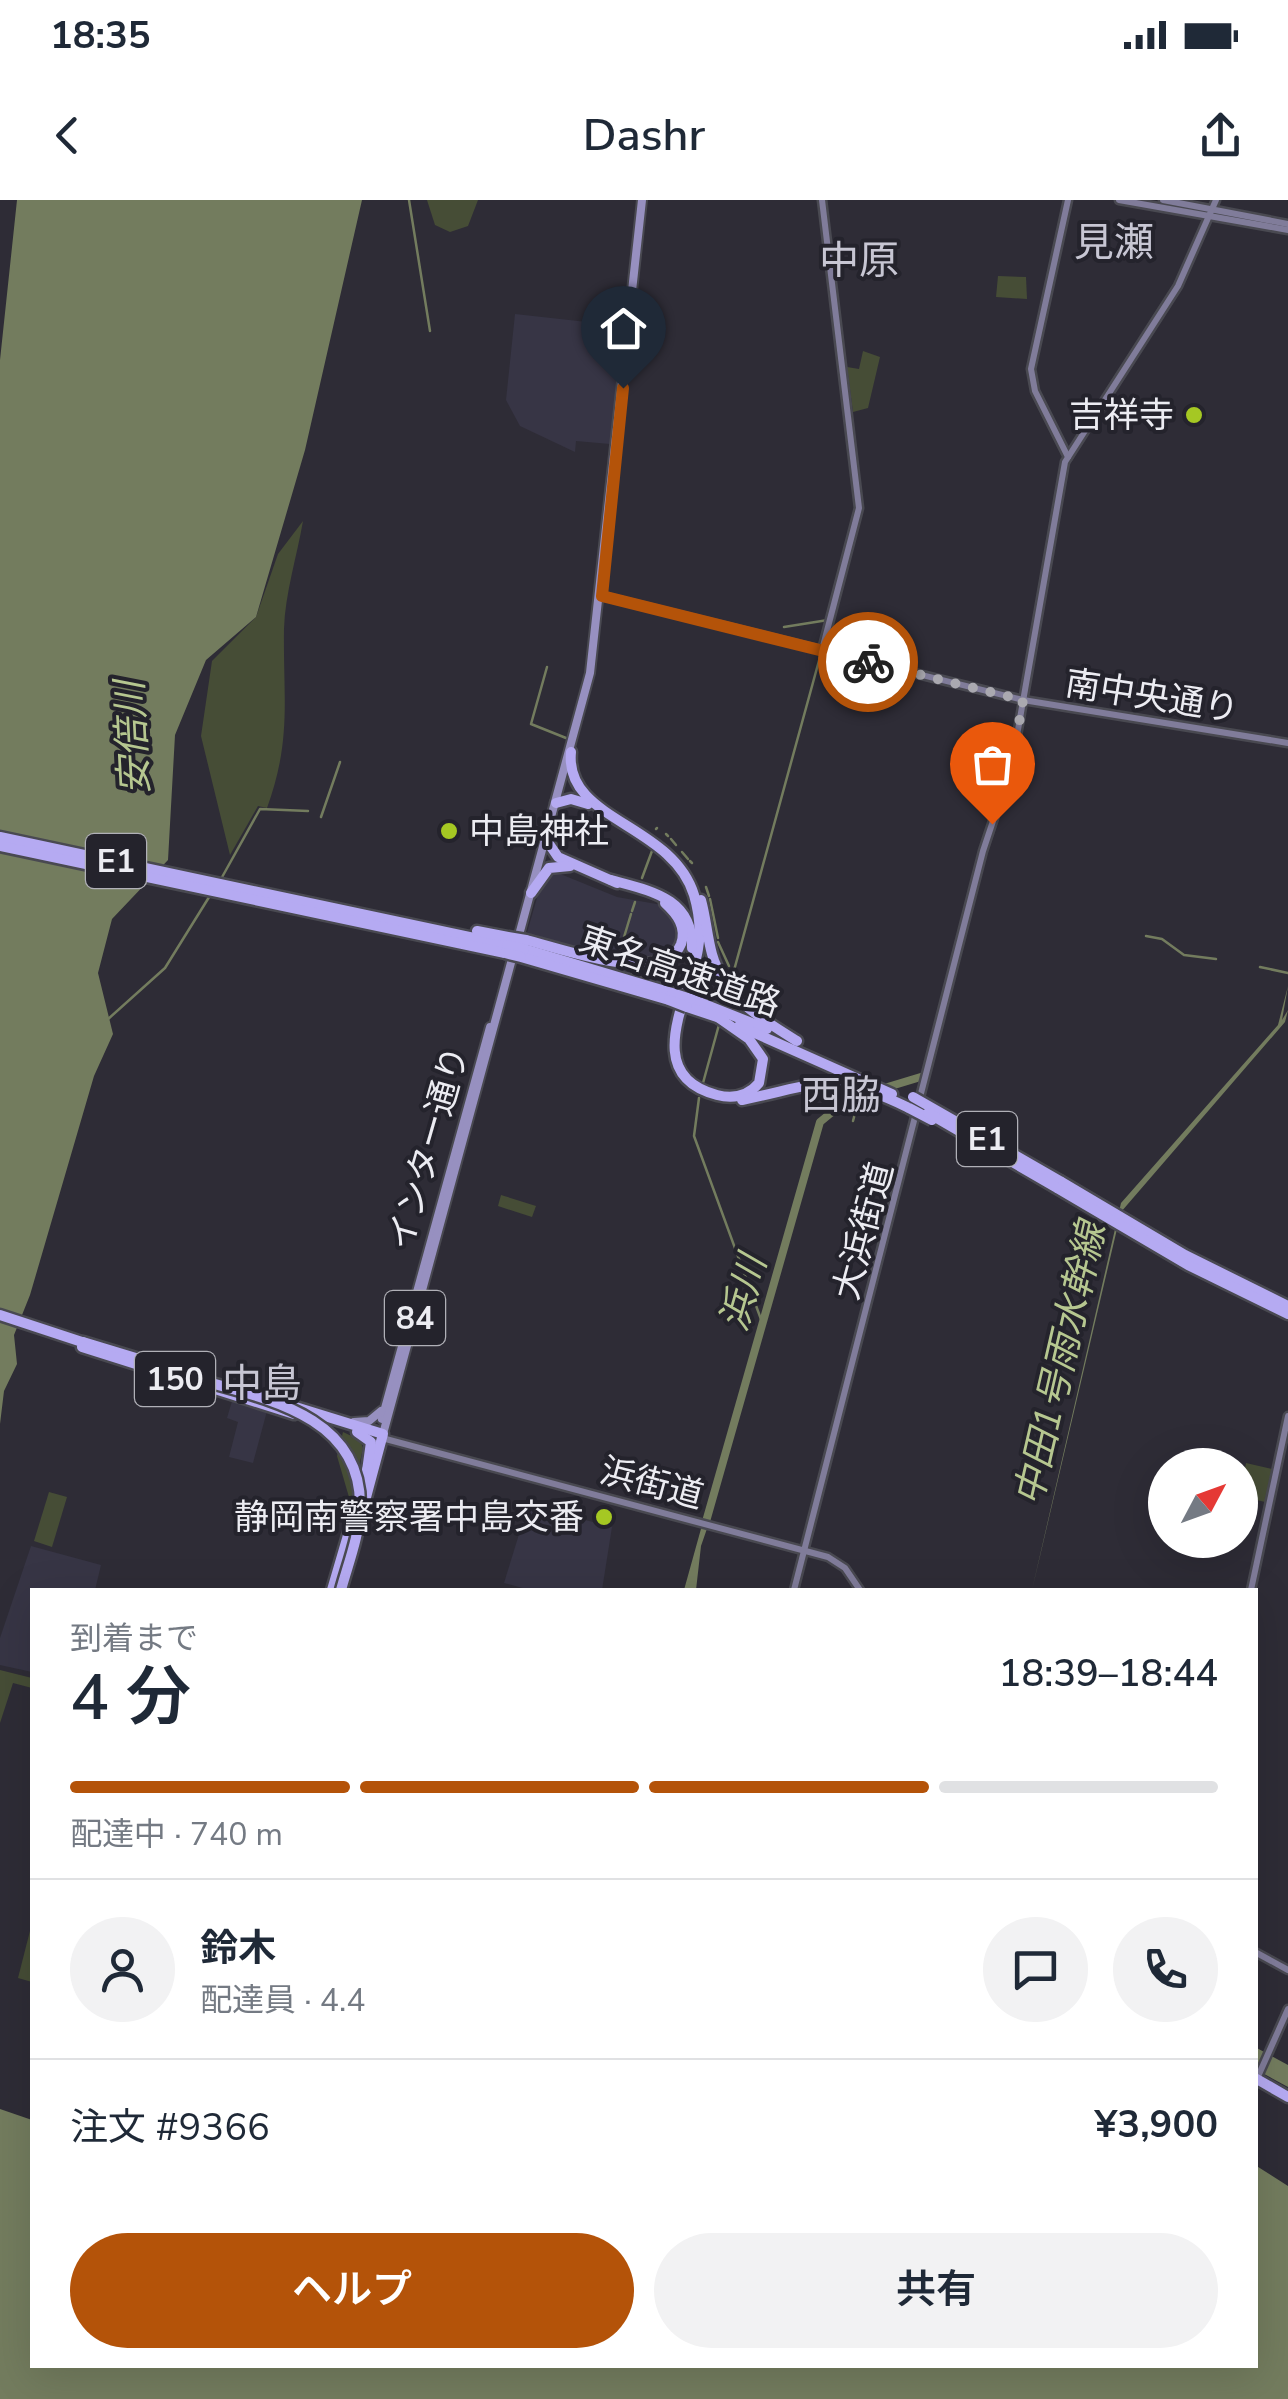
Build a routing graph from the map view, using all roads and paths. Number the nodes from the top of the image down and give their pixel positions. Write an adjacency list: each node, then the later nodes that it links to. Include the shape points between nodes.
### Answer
1 (642, 200): 10 (main road, インター通り / 84)
2 (822, 200): 11 (street, via 860,508)
3 (1068, 200): 9 (street, via 1031,369)
4 (1119, 200): 7 (street)
5 (1162, 200): 7 (street)
6 (1216, 200): 7 (street)
7 (1211, 212): 8 (street); 9 (street, via 1178,286)
8 (1288, 227)
9 (1068, 458): 12 (street, 大浜街道)
10 (602, 596): 11 (street, 南中央通り); 14 (main road, インター通り / 84)
11 (822, 650): 12 (street, 南中央通り)
12 (1022, 705): 13 (street, 南中央通り); 45 (street, 大浜街道, via 1012,764 983,851)
13 (1288, 744)
14 (571, 752): 15 (main road, インター通り / 84); 16 (highway, via 579,792)
15 (556, 804): 16 (highway, via 571,798); 19 (main road, インター通り / 84)
16 (606, 812): 17 (highway)
17 (623, 821): 29 (highway, via 662,846 696,902 698,953 673,1034 678,1062 703,1089 742,1095 759,1083 763,1059); 30 (highway, via 664,843 691,875 712,956 729,988)
18 (0, 836): 24 (highway, 東名高速道路 / E1)
19 (545, 838): 21 (highway, via 558,857); 23 (main road, インター通り / 84)
20 (0, 846): 24 (highway, 東名高速道路 / E1)
21 (581, 868): 22 (highway); 23 (highway, via 549,868)
22 (611, 880): 27 (highway, via 662,901 678,917 682,940 666,961 637,965); 31 (highway, via 665,896 688,921 692,952 669,1037 676,1066 690,1084 734,1101 804,1082)
23 (531, 893): 27 (main road, インター通り / 84)
24 (268, 897): 25 (highway, 東名高速道路 / E1)
25 (326, 909): 26 (highway, 東名高速道路 / E1); 26 (highway, 東名高速道路 / E1)
26 (449, 932): 27 (highway, 東名高速道路 / E1)
27 (515, 947): 28 (main road, インター通り / 84); 29 (highway, 東名高速道路 / E1, bridge)
28 (503, 995): 39 (main road, インター通り / 84); 43 (main road, インター通り / 84)
29 (722, 1016): 30 (highway, 東名高速道路 / E1); 31 (highway, 東名高速道路 / E1)
30 (797, 1042): 31 (highway, 東名高速道路 / E1)
31 (886, 1089): 32 (highway, 東名高速道路 / E1)
32 (911, 1103): 33 (highway, 東名高速道路 / E1, bridge); 33 (highway, 東名高速道路 / E1, bridge)
33 (1058, 1185): 34 (highway, 東名高速道路 / E1)
34 (1220, 1278): 35 (highway, 東名高速道路 / E1); 36 (highway, 東名高速道路 / E1)
35 (1288, 1306)
36 (1288, 1314)
37 (0, 1318): 38 (highway, 150)
38 (82, 1344): 40 (highway, 150); 42 (highway, 150); 46 (highway, 150, bridge, via 302,1418 337,1448 352,1477 356,1505)
39 (386, 1402): 40 (main road, via 365,1423); 43 (main road, インター通り / 84)
40 (316, 1414): 43 (highway, 150)
41 (1288, 1416): 51 (street)
42 (355, 1432): 43 (highway, 150); 44 (highway, via 371,1442)
43 (380, 1435): 44 (highway); 45 (street, 浜街道); 48 (highway)
44 (366, 1472): 47 (highway)
45 (804, 1551): 49 (street, 大浜街道); 50 (street, 浜街道, via 841,1564)
46 (338, 1588)
47 (338, 1588)
48 (339, 1588)
49 (795, 1588)
50 (859, 1588)
51 (1251, 1588)
52 (1258, 1954): 53 (street)
53 (1288, 1970)
54 (1288, 2009): 55 (street)
55 (1258, 2077)
56 (1258, 2080): 57 (highway)
57 (1288, 2100)

